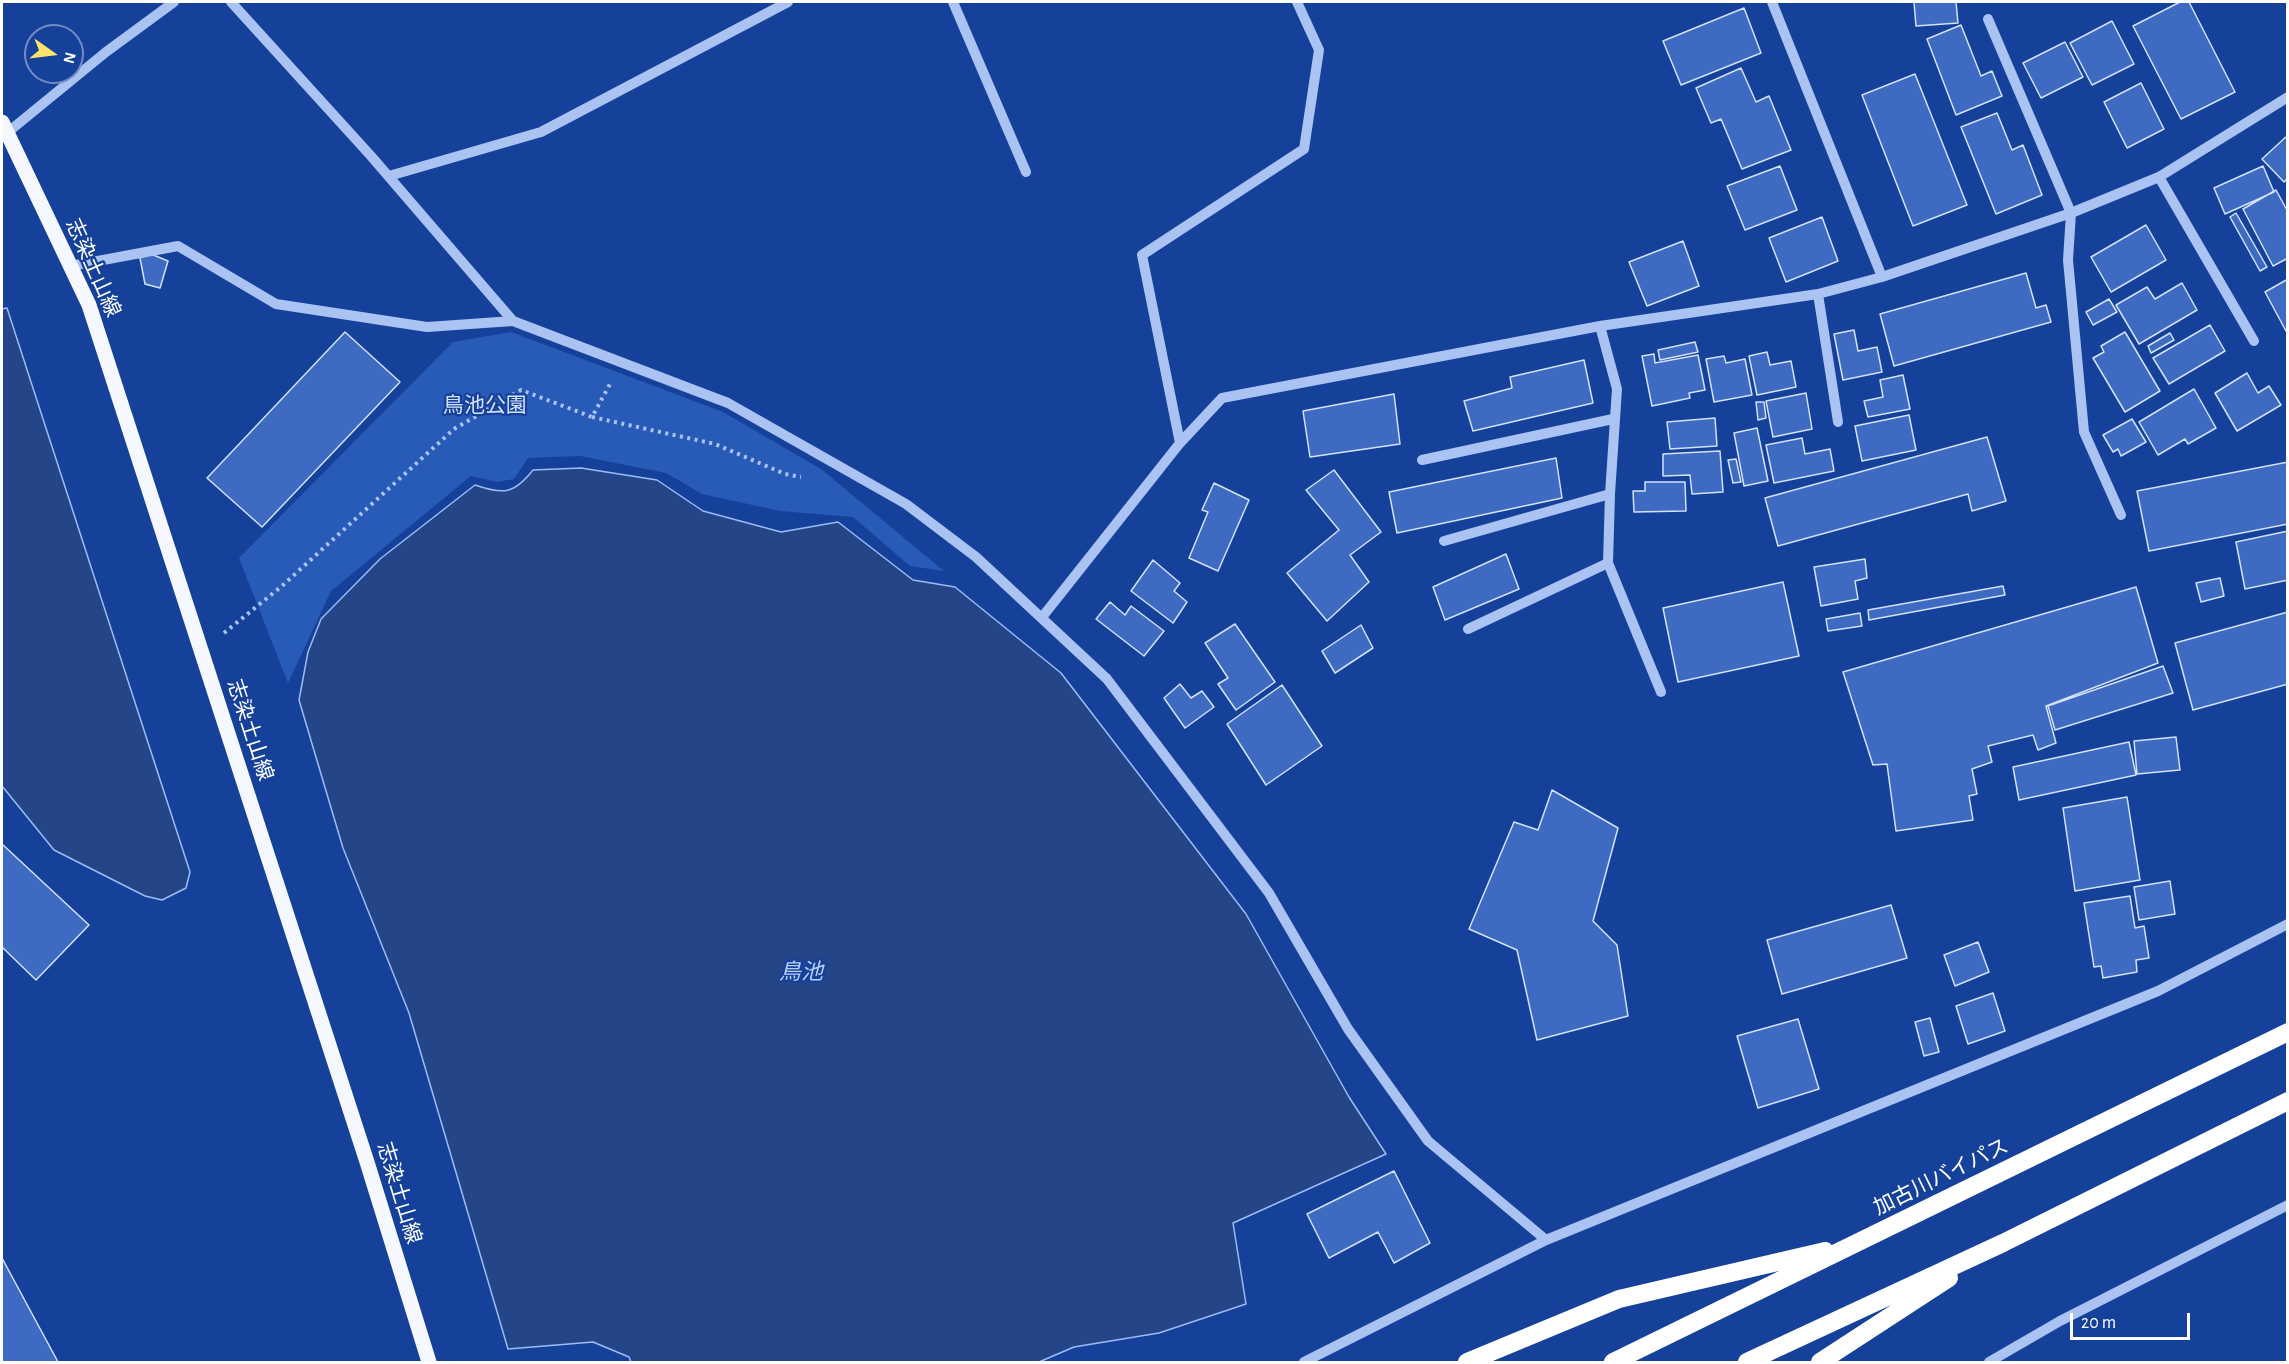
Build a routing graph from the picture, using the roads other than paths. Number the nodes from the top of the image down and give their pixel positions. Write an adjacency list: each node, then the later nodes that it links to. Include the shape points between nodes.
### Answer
1 (174, 2): 9 (street)
2 (231, 2): 11 (street)
3 (788, 2): 11 (street, via 541,132)
4 (953, 2): 10 (street)
5 (1297, 2): 22 (street, via 1319,50 1304,149 1142,255)
6 (1772, 2): 15 (street)
7 (1988, 19): 13 (street)
8 (2288, 97): 12 (street)
9 (4, 130): 14 (main road, 志染土山線)
10 (1026, 172)
11 (389, 176): 17 (street)
12 (2159, 177): 13 (street); 19 (street)
13 (2071, 213): 15 (street); 25 (street, via 2068,260 2084,432)
14 (71, 266): 17 (street, via 178,246 276,304 427,327); 38 (main road, 志染土山線, via 89,305 203,650)
15 (1882, 277): 16 (street)
16 (1818, 294): 18 (street); 21 (street)
17 (513, 321): 28 (street, via 728,403 906,504 976,557)
18 (1600, 326): 20 (street, via 1617,389); 22 (street, via 1222,398)
19 (2254, 341)
20 (1613, 420): 23 (street); 24 (street)
21 (1839, 422)
22 (1180, 442): 28 (street)
23 (1422, 460)
24 (1610, 494): 26 (street); 27 (street)
25 (2121, 515)
26 (1444, 541)
27 (1608, 563): 29 (street); 30 (street)
28 (1043, 616): 35 (street, via 1107,679 1269,893 1348,1029 1428,1141)
29 (1468, 628)
30 (1661, 692)
31 (2288, 924): 35 (street, via 2158,992)
32 (2288, 1032): 36 (highway, 加古川バイパス)
33 (2288, 1101): 37 (highway)
34 (2288, 1205): 44 (street, via 2060,1321)
35 (1546, 1240): 39 (street)
36 (1857, 1243): 40 (highway, via 1619,1299); 41 (highway, 加古川バイパス)
37 (2003, 1243): 42 (highway); 43 (highway)
38 (429, 1362)
39 (1304, 1362)
40 (1467, 1362)
41 (1613, 1362)
42 (1747, 1362)
43 (1820, 1362)
44 (1989, 1362)

